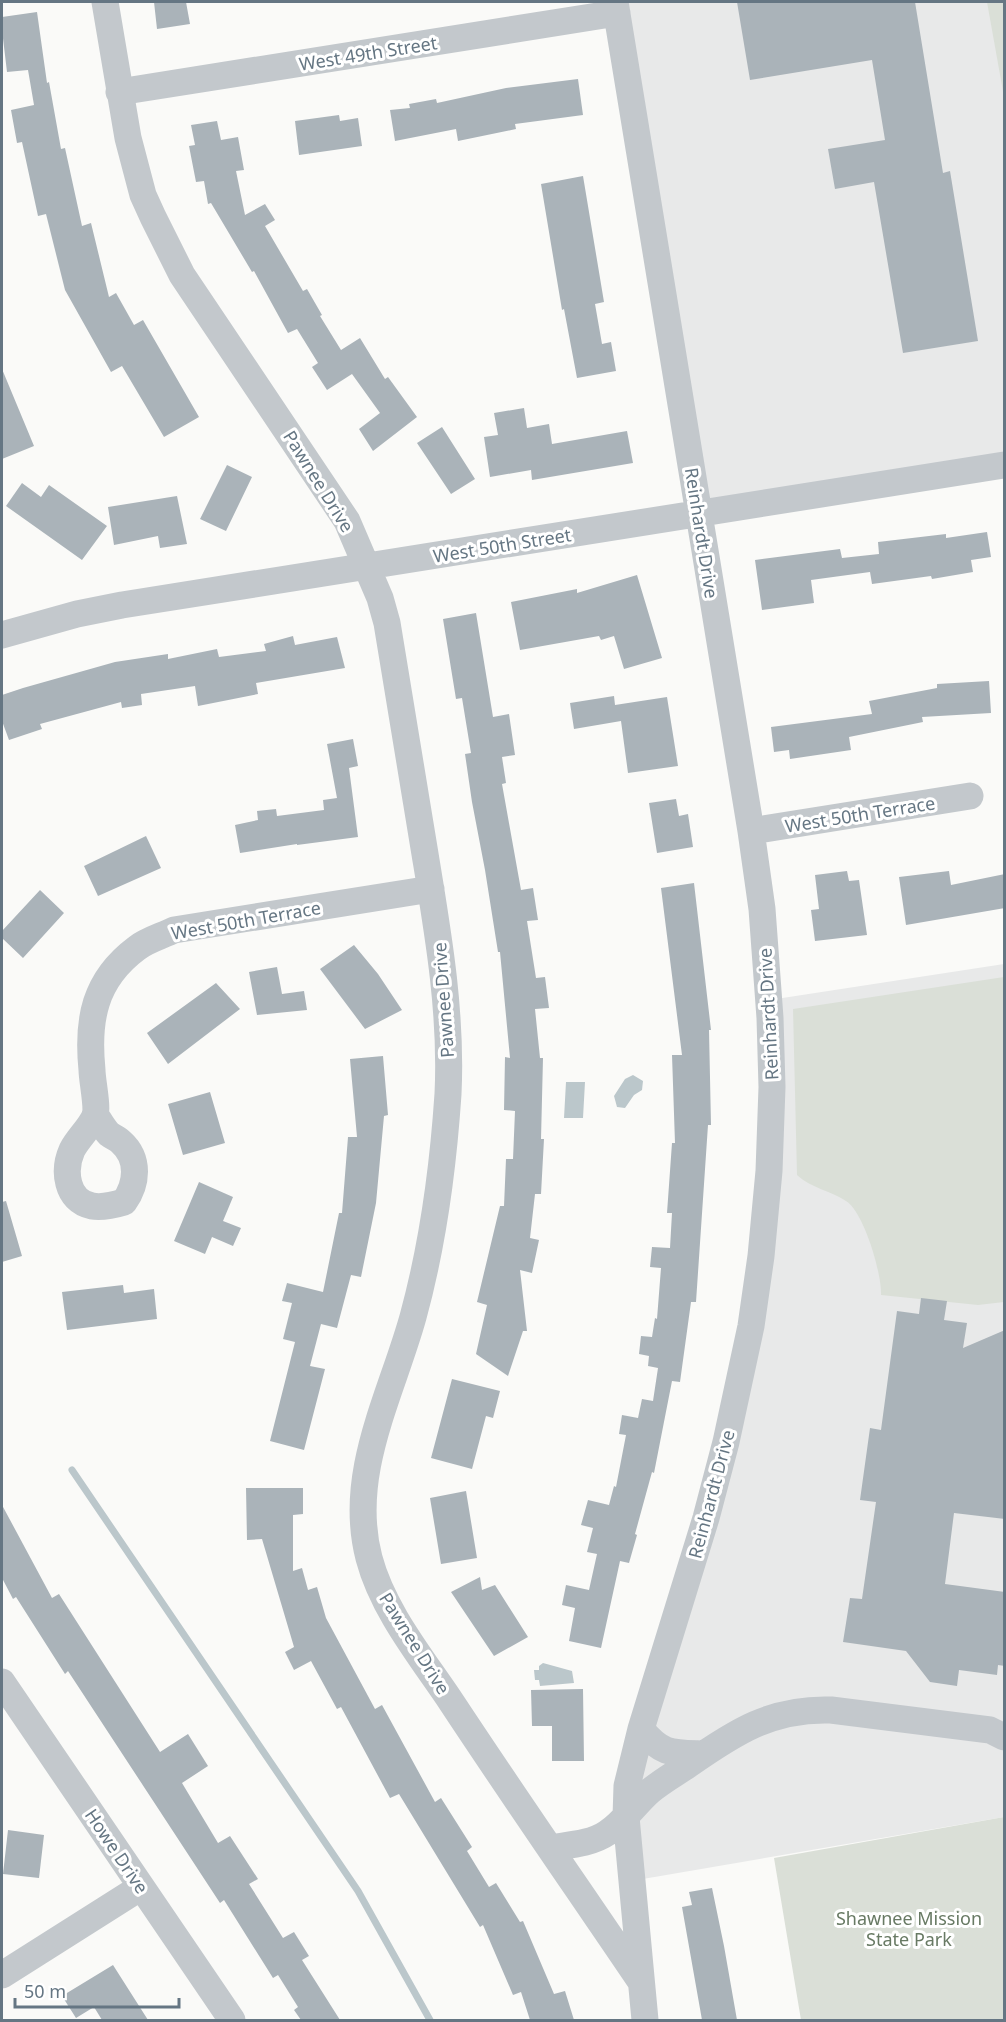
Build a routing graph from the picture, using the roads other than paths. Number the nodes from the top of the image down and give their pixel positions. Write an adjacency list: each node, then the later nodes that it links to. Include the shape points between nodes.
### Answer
1 (105, 2): 3 (street, Pawnee Drive)
2 (616, 7): 3 (street, West 49th Street); 5 (street, Reinhardt Drive)
3 (120, 92): 6 (street, Pawnee Drive, via 143,195 182,275 347,521)
4 (1005, 465): 5 (street, West 50th Street)
5 (698, 514): 6 (street, West 50th Street); 9 (street, Reinhardt Drive)
6 (367, 566): 7 (street, West 50th Street); 10 (street, Pawnee Drive, via 387,623)
7 (5, 626)
8 (970, 796): 9 (street, West 50th Terrace)
9 (751, 831): 13 (street, Reinhardt Drive, via 762,909 772,1087 761,1256 751,1326 726,1442)
10 (431, 889): 11 (street, West 50th Terrace, via 174,930 139,946 117,965 100,991 92,1019); 17 (street, Pawnee Drive, via 448,1039 442,1169 413,1318 363,1481 364,1534 377,1581 395,1616)
11 (95, 1115)
12 (2, 1682): 18 (street, Howe Drive)
13 (641, 1729): 15 (street, via 653,1744 675,1753); 16 (street, Reinhardt Drive, via 627,1786)
14 (1000, 1731): 15 (street, via 807,1709 759,1721)
15 (704, 1754): 16 (street, via 650,1791)
16 (626, 1817): 17 (street, via 606,1834 583,1843); 20 (street, Reinhardt Drive)
17 (550, 1848): 20 (street, Pawnee Drive)
18 (141, 1887): 19 (street); 21 (street, Howe Drive)
19 (2, 1975)
20 (641, 1982): 22 (street, Reinhardt Drive)
21 (232, 2020)
22 (645, 2020)

